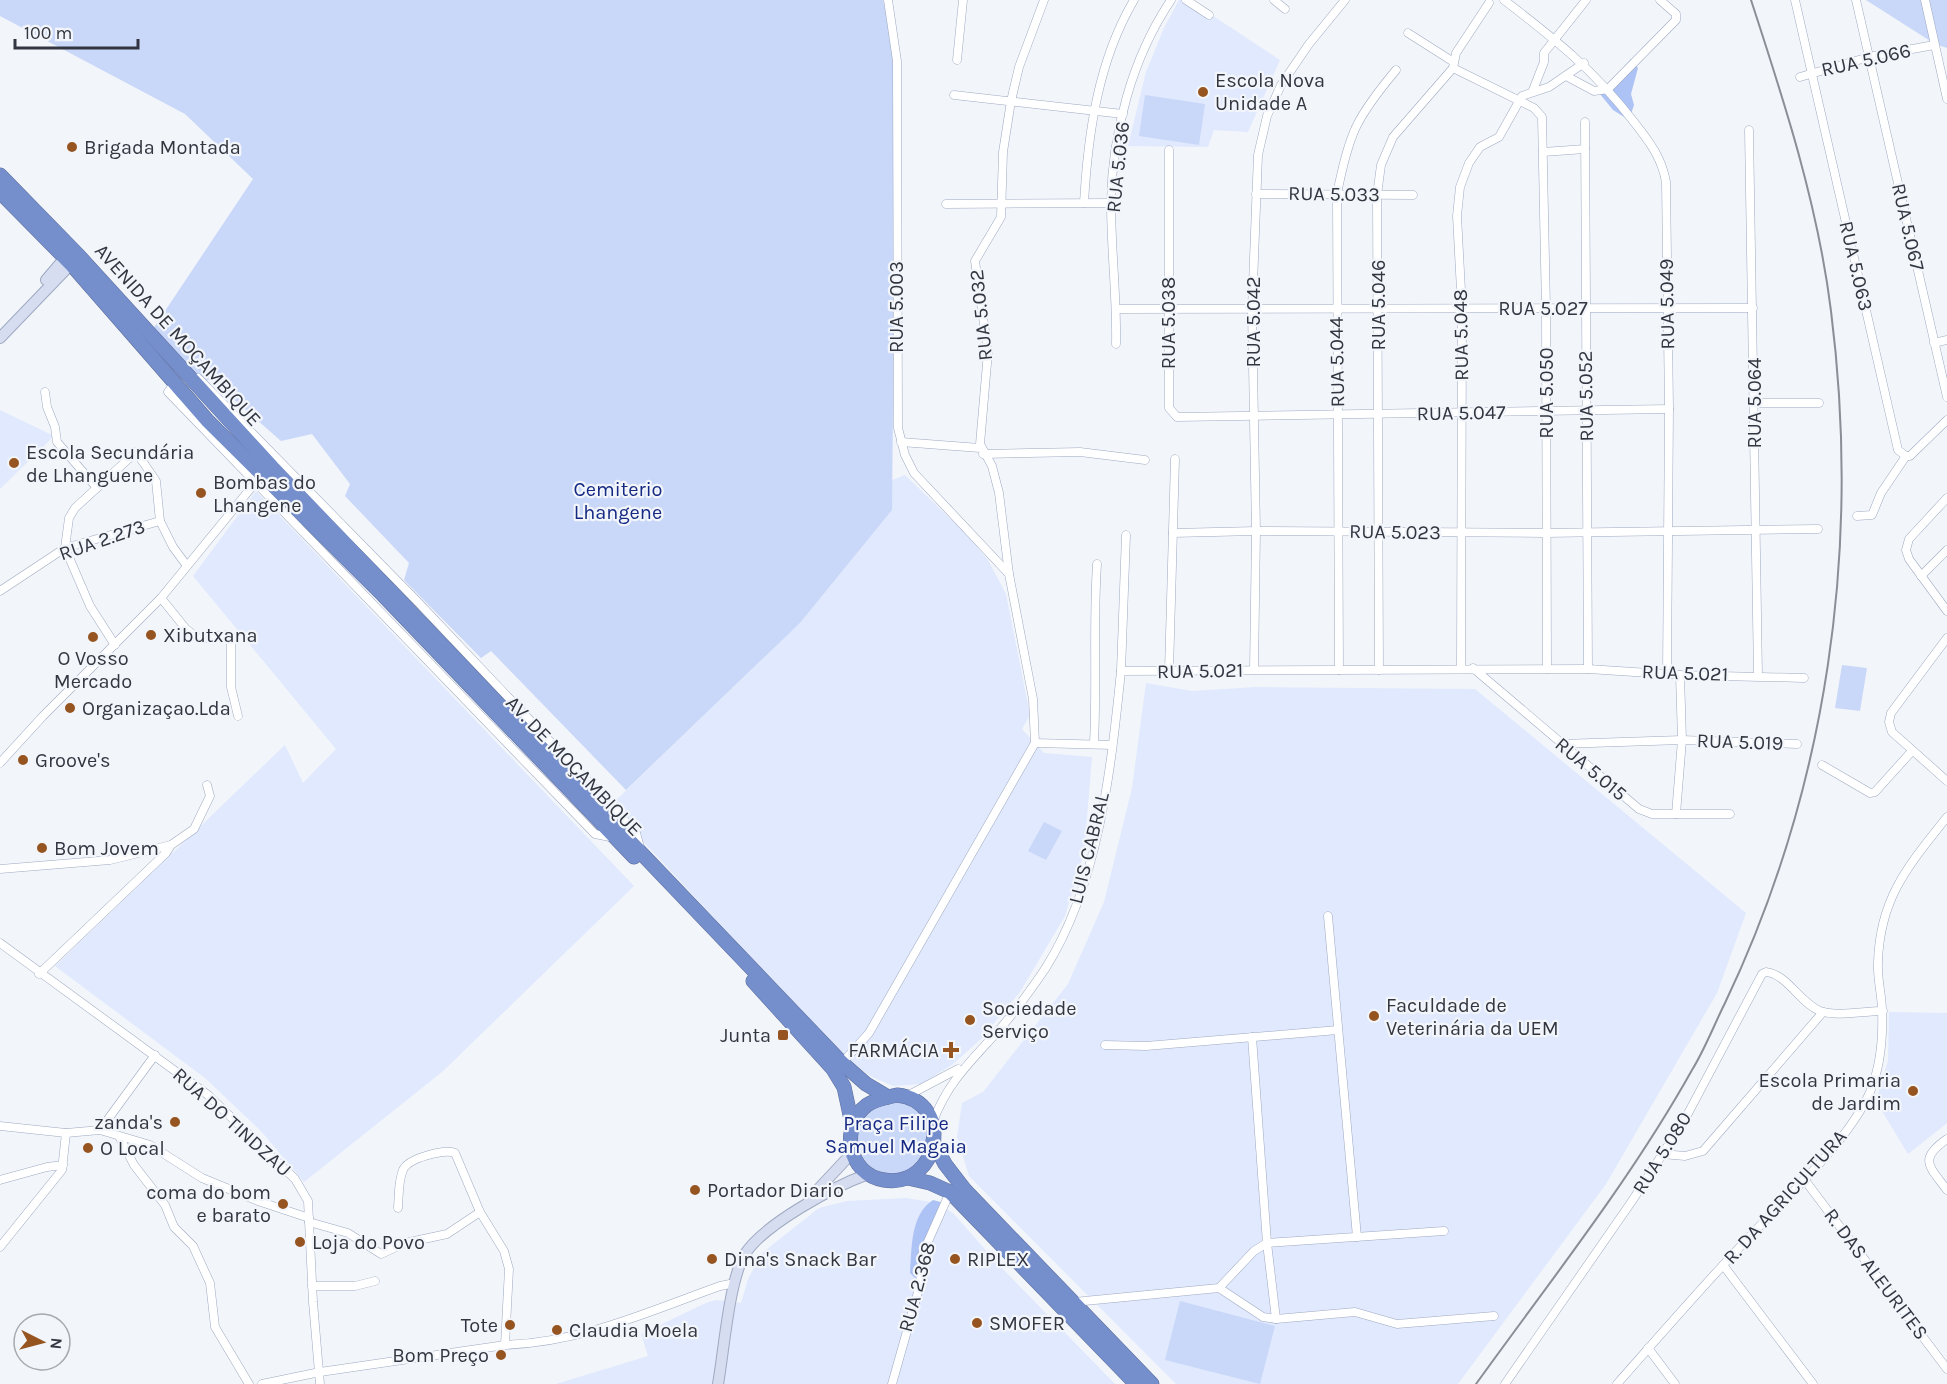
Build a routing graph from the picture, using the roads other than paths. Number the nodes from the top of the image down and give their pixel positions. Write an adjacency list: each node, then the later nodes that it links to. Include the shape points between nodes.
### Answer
1 (888, 0): 83 (street, RUA 5.003, via 897,62 896,388)
2 (963, 0): 22 (street)
3 (1044, 0): 33 (street, RUA 5.032)
4 (1134, 0): 35 (street, via 1107,61)
5 (1171, 0): 36 (street, RUA 5.036, via 1155,24 1140,59)
6 (1186, 0): 17 (street)
7 (1274, 0): 16 (street)
8 (1504, 0): 19 (street, RUA 5.049)
9 (1586, 0): 19 (street)
10 (1660, 0): 29 (street, via 1677,18)
11 (1795, 0): 26 (street, RUA 5.063)
12 (1856, 0): 21 (street, RUA 5.067)
13 (1925, 0): 20 (street)
14 (1342, 1): 44 (street, RUA 5.042, via 1281,85 1260,146)
15 (1489, 3): 24 (street, RUA 5.046)
16 (1285, 9)
17 (1209, 15)
18 (1408, 33): 24 (street)
19 (1554, 38): 23 (street, RUA 5.049); 30 (street, via 1544,53)
20 (1934, 45): 21 (street, RUA 5.066); 32 (street)
21 (1869, 57): 26 (street, RUA 5.066); 66 (street, RUA 5.067)
22 (957, 60)
23 (1584, 63): 27 (street, RUA 5.048); 29 (street, RUA 5.049)
24 (1453, 64): 34 (street); 46 (street, RUA 5.046, via 1393,137 1381,165)
25 (1396, 70): 45 (street, RUA 5.044, via 1356,123)
26 (1812, 72): 28 (street, RUA 5.066); 86 (street, RUA 5.063, via 1898,450)
27 (1566, 76): 29 (street, via 1594,91); 30 (street, RUA 5.048, via 1549,87)
28 (1800, 77)
29 (1608, 89): 53 (street, RUA 5.049, via 1664,166)
30 (1533, 90): 34 (street, RUA 5.048)
31 (954, 95): 33 (street)
32 (1947, 99)
33 (1011, 101): 35 (street); 51 (street, RUA 5.032, via 1003,152)
34 (1518, 101): 41 (street, RUA 5.050, via 1542,117); 58 (street, RUA 5.048, via 1499,137 1480,147 1469,163 1460,187 1457,216)
35 (1093, 110): 36 (street); 48 (street)
36 (1123, 114): 49 (street, RUA 5.036)
37 (1585, 122): 39 (street, RUA 5.052)
38 (1749, 130): 55 (street, RUA 5.064)
39 (1585, 149): 41 (street); 54 (street, RUA 5.052)
40 (1169, 150): 62 (street, RUA 5.038)
41 (1543, 152): 59 (street, RUA 5.050)
42 (0, 175): 52 (highway)
43 (0, 192): 52 (highway)
44 (1256, 194): 45 (street, RUA 5.033); 60 (street, RUA 5.042)
45 (1337, 194): 46 (street, RUA 5.033); 61 (street, RUA 5.044)
46 (1377, 195): 47 (street, RUA 5.033); 57 (street, RUA 5.046)
47 (1413, 195)
48 (1084, 203): 49 (street); 51 (street)
49 (1111, 203): 56 (street, RUA 5.036)
50 (946, 204): 51 (street)
51 (1001, 204): 85 (street, RUA 5.032, via 997,226 975,261 988,352)
52 (72, 256): 63 (street); 64 (street); 68 (highway, AVENIDA DE MOÇAMBIQUE); 69 (highway, AVENIDA DE MOÇAMBIQUE)
53 (1666, 307): 54 (street, RUA 5.027); 55 (street, RUA 5.027); 74 (street, RUA 5.049)
54 (1585, 308): 59 (street, RUA 5.027); 75 (street, RUA 5.052)
55 (1753, 308): 73 (street, RUA 5.064)
56 (1117, 309): 62 (street, RUA 5.027); 67 (street, RUA 5.036)
57 (1379, 309): 58 (street, RUA 5.027); 61 (street, RUA 5.027); 79 (street, RUA 5.046)
58 (1462, 309): 59 (street, RUA 5.027); 77 (street, RUA 5.048)
59 (1546, 309): 76 (street, RUA 5.050)
60 (1252, 310): 61 (street, RUA 5.027); 62 (street, RUA 5.027); 80 (street, RUA 5.042)
61 (1336, 310): 78 (street, RUA 5.044)
62 (1168, 311): 80 (street, RUA 5.038, via 1171,412 1177,417)
63 (0, 328)
64 (0, 338)
65 (1947, 339): 66 (street)
66 (1934, 343): 71 (street, RUA 5.067)
67 (1116, 344)
68 (177, 363): 84 (highway, AVENIDA DE MOÇAMBIQUE); 146 (street, via 209,387 416,600 634,830)
69 (174, 382): 81 (highway, AVENIDA DE MOÇAMBIQUE); 89 (street, via 168,392)
70 (45, 392): 90 (street, via 57,442)
71 (1947, 397)
72 (1820, 403): 73 (street)
73 (1755, 404): 94 (street, RUA 5.064)
74 (1669, 409): 75 (street, RUA 5.047); 97 (street, RUA 5.049)
75 (1586, 411): 76 (street, RUA 5.047); 96 (street, RUA 5.052)
76 (1546, 412): 77 (street, RUA 5.047); 103 (street, RUA 5.050)
77 (1461, 413): 79 (street, RUA 5.047); 102 (street, RUA 5.048)
78 (1338, 414): 79 (street, RUA 5.047); 80 (street, RUA 5.047); 99 (street, RUA 5.044)
79 (1378, 414): 101 (street, RUA 5.046)
80 (1253, 416): 98 (street, RUA 5.042)
81 (207, 420): 144 (highway, AV. DE MOÇAMBIQUE, via 383,595)
82 (1947, 420): 86 (street)
83 (901, 442): 85 (street); 109 (street, RUA 5.003, via 914,473)
84 (255, 448): 146 (highway, AV. DE MOÇAMBIQUE)
85 (982, 451): 88 (street, via 1080,452); 109 (street, via 992,466 999,493)
86 (1906, 456): 92 (street, via 1881,493 1872,515)
87 (1175, 459): 100 (street)
88 (1145, 460)
89 (255, 483): 108 (street); 144 (street, via 595,834)
90 (97, 488): 93 (street, via 136,453 156,481); 105 (street, via 69,518)
91 (1947, 498): 110 (street, via 1906,544 1909,559)
92 (1857, 516)
93 (160, 521): 105 (street, RUA 2.273); 108 (street, RUA 2.273)
94 (1755, 529): 95 (street, RUA 5.023); 97 (street, RUA 5.023); 127 (street, RUA 5.064)
95 (1818, 529)
96 (1589, 530): 97 (street, RUA 5.023); 103 (street, RUA 5.023); 119 (street, RUA 5.052)
97 (1669, 530): 125 (street, RUA 5.049)
98 (1256, 531): 99 (street, RUA 5.023); 100 (street, RUA 5.023); 120 (street, RUA 5.042)
99 (1339, 532): 101 (street, RUA 5.023); 121 (street, RUA 5.044)
100 (1173, 533): 124 (street)
101 (1378, 533): 102 (street, RUA 5.023); 122 (street, RUA 5.046)
102 (1463, 533): 103 (street, RUA 5.023); 116 (street, RUA 5.048)
103 (1545, 533): 118 (street, RUA 5.050)
104 (1126, 535): 123 (street)
105 (65, 549): 111 (street, RUA 2.273); 115 (street, via 90,606)
106 (1947, 550): 110 (street)
107 (1097, 564): 132 (street)
108 (187, 566): 112 (street)
109 (1009, 574): 131 (street, via 1033,699)
110 (1921, 576): 113 (street)
111 (0, 591)
112 (161, 598): 115 (street); 129 (street, via 198,639 226,635 231,639 231,687)
113 (1947, 611)
114 (1947, 638): 136 (street, via 1890,713 1892,732)
115 (115, 645): 137 (street)
116 (1461, 668): 117 (street, RUA 5.021); 122 (street, RUA 5.021)
117 (1473, 668): 118 (street, RUA 5.021); 133 (street, RUA 5.015)
118 (1547, 669): 119 (street, RUA 5.021)
119 (1588, 669): 125 (street, RUA 5.021)
120 (1254, 670): 121 (street, RUA 5.021); 124 (street, RUA 5.021)
121 (1339, 670): 122 (street, RUA 5.021)
122 (1379, 670)
123 (1121, 671): 124 (street, RUA 5.021); 135 (street)
124 (1169, 671)
125 (1667, 674): 126 (street, RUA 5.021)
126 (1680, 675): 127 (street, RUA 5.021); 130 (street)
127 (1758, 675): 128 (street, RUA 5.021)
128 (1804, 678)
129 (238, 716)
130 (1682, 740): 133 (street, RUA 5.019); 134 (street, RUA 5.019); 141 (street)
131 (1035, 743): 132 (street); 158 (street, via 869,1033)
132 (1094, 743): 135 (street)
133 (1561, 744): 141 (street, RUA 5.015, via 1639,809 1652,814)
134 (1797, 744)
135 (1112, 745): 157 (street, LUIS CABRAL, via 1087,873 1057,949 1013,1014)
136 (1912, 751): 138 (street, via 1870,793); 139 (street)
137 (0, 763)
138 (1822, 765)
139 (1947, 781)
140 (207, 785): 145 (street, via 210,796 194,829)
141 (1676, 814): 142 (street, RUA 5.015)
142 (1730, 814)
143 (1947, 817): 151 (street, R. DA AGRICULTURA, via 1909,864 1891,895 1878,961)
144 (616, 838): 162 (highway, AV. DE MOÇAMBIQUE, via 833,1069 844,1087)
145 (171, 845): 147 (street, via 110,860); 150 (street)
146 (641, 850): 158 (highway, AV. DE MOÇAMBIQUE)
147 (0, 869)
148 (1328, 916): 153 (street)
149 (0, 943): 150 (street, RUA DO TINDZAU)
150 (39, 974): 156 (street, RUA DO TINDZAU)
151 (1882, 1011): 152 (street); 174 (street, R. DA AGRICULTURA, via 1879,1063 1870,1092 1851,1124)
152 (1822, 1012): 170 (street, via 1702,1151 1685,1156); 170 (street, RUA 5.080, via 1776,975 1762,974 1684,1121)
153 (1338, 1030): 154 (street); 183 (street)
154 (1252, 1037): 155 (street); 184 (street)
155 (1105, 1046)
156 (155, 1055): 164 (street); 181 (street, RUA DO TINDZAU, via 230,1114 295,1179 308,1201)
157 (969, 1061): 160 (street, LUIS CABRAL); 161 (street, LUIS CABRAL, via 948,1087)
158 (842, 1063): 159 (highway, AV. DE MOÇAMBIQUE, via 866,1084)
159 (888, 1096): 160 (highway); 162 (highway, via 867,1105)
160 (907, 1096): 161 (highway, via 923,1106)
161 (933, 1122): 168 (highway)
162 (852, 1124): 169 (highway)
163 (0, 1126): 165 (street)
164 (103, 1132): 165 (street); 166 (street)
165 (66, 1133): 171 (street)
166 (120, 1138): 181 (street, via 150,1145 202,1178); 198 (street, via 134,1165 165,1204 174,1227 193,1246 210,1283 215,1327)
167 (1947, 1138): 176 (street, via 1930,1151 1928,1160)
168 (933, 1141): 173 (highway, via 926,1163); 191 (highway, via 954,1176)
169 (852, 1153): 172 (highway); 179 (street)
170 (1662, 1154): 205 (street, RUA 5.080)
171 (63, 1165): 175 (street); 185 (street)
172 (868, 1174): 173 (highway, via 887,1181); 179 (street)
173 (908, 1178): 177 (highway)
174 (1804, 1179): 186 (street, R. DA AGRICULTURA); 196 (street, R. DAS ALEURITES)
175 (0, 1180)
176 (1947, 1190)
177 (950, 1192): 202 (street, RUA 2.368, via 922,1255 920,1285); 203 (highway)
178 (398, 1208): 180 (street, via 403,1169 409,1163 450,1151 455,1153)
179 (801, 1208): 188 (street, via 751,1247)
180 (480, 1212): 181 (street, via 447,1234 405,1243 381,1254 348,1233); 194 (street, via 504,1251 509,1269)
181 (309, 1220): 189 (street, RUA DO TINDZAU)
182 (1444, 1231): 183 (street)
183 (1357, 1237): 184 (street)
184 (1267, 1243): 190 (street, via 1254,1251); 193 (street)
185 (0, 1247)
186 (1723, 1265): 195 (street, R. DA AGRICULTURA); 208 (street)
187 (375, 1281): 189 (street, via 355,1286)
188 (735, 1283): 194 (street, via 610,1327 550,1342); 201 (street)
189 (312, 1286): 197 (street, RUA DO TINDZAU)
190 (1219, 1288): 191 (street); 193 (street, via 1263,1317)
191 (1074, 1302): 204 (highway)
192 (1494, 1316): 193 (street, via 1397,1324 1355,1312)
193 (1276, 1319)
194 (500, 1345): 197 (street)
195 (1648, 1348): 206 (street, R. DA AGRICULTURA); 207 (street)
196 (1947, 1369)
197 (320, 1372): 199 (street); 200 (street, RUA DO TINDZAU)
198 (249, 1384)
199 (262, 1384)
200 (320, 1384)
201 (718, 1384)
202 (892, 1384)
203 (1136, 1384)
204 (1152, 1384)
205 (1505, 1384)
206 (1617, 1384)
207 (1675, 1384)
208 (1814, 1384)

